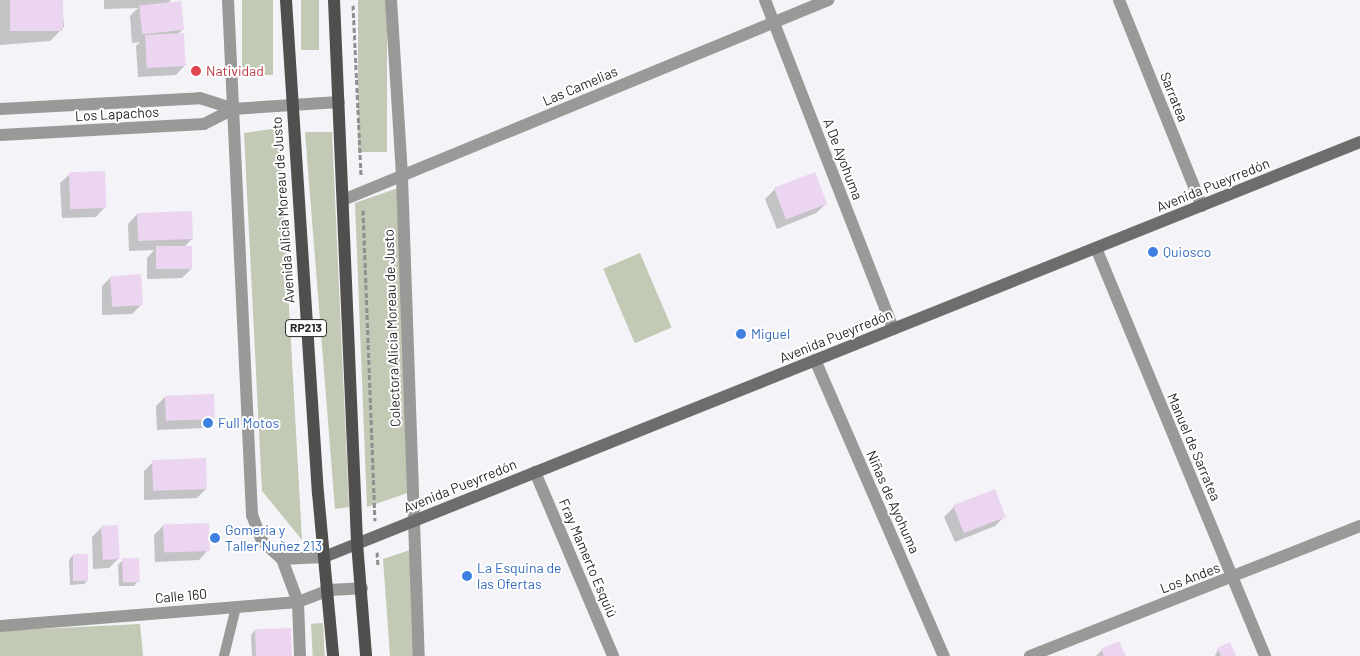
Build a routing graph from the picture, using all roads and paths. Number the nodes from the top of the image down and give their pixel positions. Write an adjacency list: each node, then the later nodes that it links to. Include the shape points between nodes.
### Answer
1 (228, 0): 13 (street)
2 (286, 0): 11 (main road, Avenida Alicia Moreau de Justo / RP213)
3 (334, 0): 10 (main road)
4 (353, 0): 17 (path)
5 (391, 0): 16 (street, Colectora Alicia Moreau de Justo)
6 (765, 0): 9 (street, A De Ayohuma)
7 (828, 0): 9 (street, Las Camelias)
8 (1118, 0): 19 (street, Sarratea)
9 (774, 21): 16 (street, Las Camelias); 21 (street, A De Ayohuma)
10 (339, 102): 11 (street, Los Lapachos); 18 (main road)
11 (291, 104): 13 (street, Los Lapachos); 28 (main road, Avenida Alicia Moreau de Justo / RP213)
12 (0, 109): 13 (street, Los Lapachos, via 200,98)
13 (233, 109): 14 (street, Los Lapachos, via 204,124); 29 (street, via 252,515 262,540)
14 (0, 135)
15 (1360, 142): 19 (main road, Avenida Pueyrredón)
16 (402, 177): 17 (street, Las Camelias); 24 (street, Colectora Alicia Moreau de Justo)
17 (362, 193): 18 (street, Las Camelias); 26 (path)
18 (343, 200): 27 (main road)
19 (1202, 206): 20 (main road, Avenida Pueyrredón)
20 (1096, 248): 21 (main road, Avenida Pueyrredón); 31 (street, Manuel de Sarratea)
21 (892, 329): 22 (main road, Avenida Pueyrredón)
22 (815, 360): 23 (main road, Avenida Pueyrredón); 43 (street, Niñas de Ayohuma)
23 (535, 472): 24 (main road, Avenida Pueyrredón); 42 (street, Fray Mamerto Esquiú)
24 (413, 521): 26 (main road, Avenida Pueyrredón); 41 (street, Colectora Alicia Moreau de Justo)
25 (1360, 526): 31 (street, Los Andes)
26 (376, 535): 27 (main road, Avenida Pueyrredón); 30 (path)
27 (357, 543): 28 (main road, Avenida Pueyrredón); 32 (main road)
28 (324, 558): 29 (street); 33 (main road, Avenida Alicia Moreau de Justo / RP213)
29 (282, 559): 34 (street)
30 (378, 572)
31 (1232, 577): 44 (street, Los Andes); 45 (street, Manuel de Sarratea)
32 (362, 588): 33 (street, Calle 160); 40 (main road)
33 (329, 590): 34 (street, Calle 160); 39 (main road, Avenida Alicia Moreau de Justo / RP213)
34 (298, 602): 35 (street, Calle 160); 38 (street)
35 (236, 606): 36 (street, Calle 160); 37 (lane)
36 (0, 626)
37 (224, 656)
38 (300, 656)
39 (333, 656)
40 (366, 656)
41 (419, 656)
42 (613, 656)
43 (944, 656)
44 (1030, 656)
45 (1265, 656)

